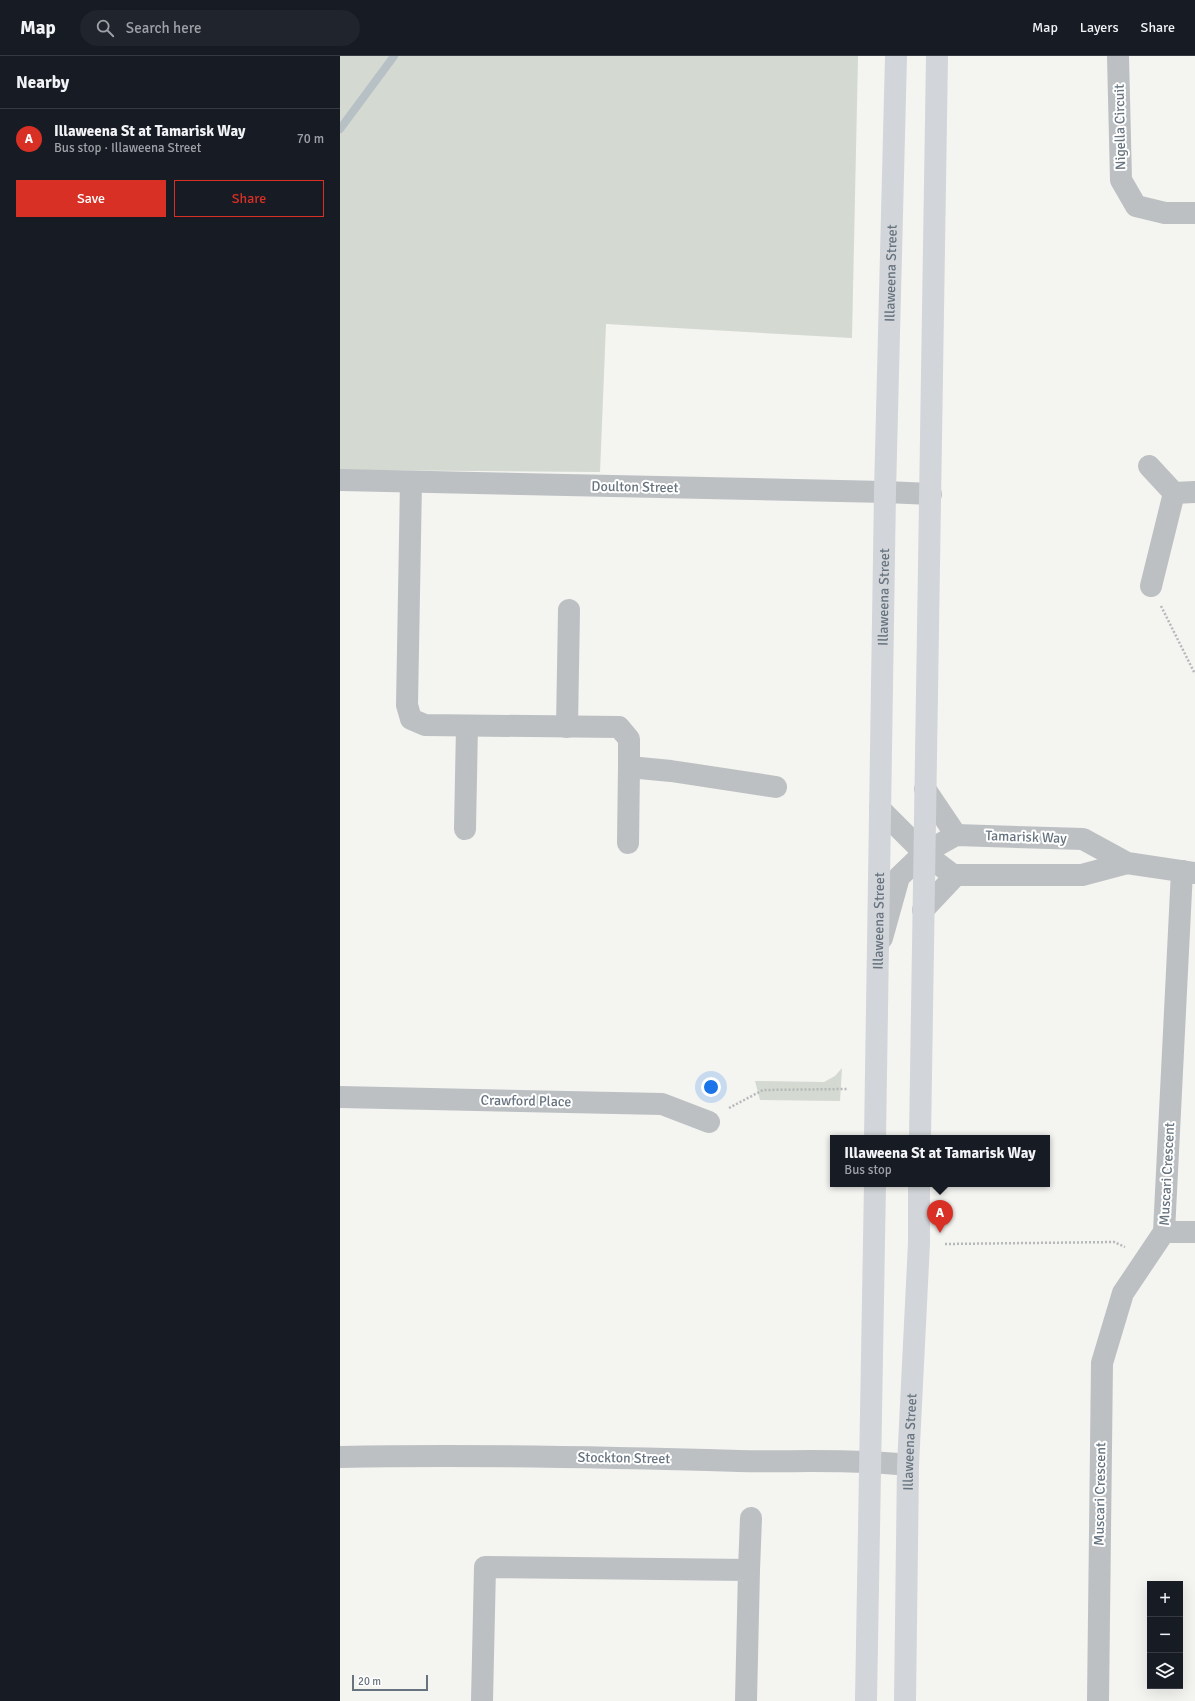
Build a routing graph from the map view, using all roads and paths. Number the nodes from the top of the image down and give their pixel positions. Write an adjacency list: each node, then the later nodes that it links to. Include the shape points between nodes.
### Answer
1 (896, 56): 8 (main road, Illaweena Street)
2 (937, 56): 10 (main road)
3 (1118, 56): 4 (street, Nigella Circuit, via 1121,180 1136,206 1165,212)
4 (1195, 214)
5 (1149, 466): 9 (street)
6 (340, 480): 7 (street, Doulton Street)
7 (411, 482): 8 (street, Doulton Street); 14 (street, via 407,705 412,719 425,725)
8 (885, 492): 10 (street, Doulton Street); 19 (main road, Illaweena Street)
9 (1184, 493): 11 (street)
10 (931, 494): 18 (main road)
11 (1151, 586): 13 (path)
12 (569, 610): 15 (street)
13 (1195, 674)
14 (467, 726): 15 (street); 20 (street)
15 (567, 727): 16 (street, via 619,728 629,738)
16 (629, 767): 17 (street); 22 (street)
17 (776, 787)
18 (925, 789): 21 (street); 23 (main road)
19 (880, 809): 23 (street); 28 (main road, Illaweena Street)
20 (465, 829)
21 (956, 835): 23 (street); 24 (street, Tamarisk Way, via 1083,839)
22 (628, 843)
23 (924, 853): 26 (street); 27 (main road); 28 (street, via 899,878)
24 (1127, 863): 25 (street, Tamarisk Way); 26 (street, Tamarisk Way, via 1082,876)
25 (1189, 872): 36 (street, Muscari Crescent)
26 (956, 875): 27 (street)
27 (923, 910): 33 (main road)
28 (878, 952): 32 (main road, Illaweena Street)
29 (847, 1089): 31 (path, via 763,1090 737,1103)
30 (340, 1097): 31 (street, Crawford Place, via 662,1104)
31 (709, 1122)
32 (875, 1135)
33 (920, 1135)
34 (875, 1187): 41 (main road)
35 (919, 1187): 42 (main road, Illaweena Street, via 919,1243)
36 (1164, 1232): 37 (street); 39 (street, Muscari Crescent)
37 (1195, 1232)
38 (945, 1244): 39 (path, via 1114,1242)
39 (1148, 1256): 49 (street, Muscari Crescent, via 1123,1294 1102,1364)
40 (340, 1457): 41 (street, Stockton Street, via 435,1455)
41 (871, 1461): 42 (street, Stockton Street); 47 (main road)
42 (908, 1465): 48 (main road, Illaweena Street)
43 (751, 1518): 44 (street)
44 (750, 1570): 45 (street, via 485,1567); 46 (street)
45 (482, 1701)
46 (746, 1701)
47 (866, 1701)
48 (905, 1701)
49 (1098, 1701)

